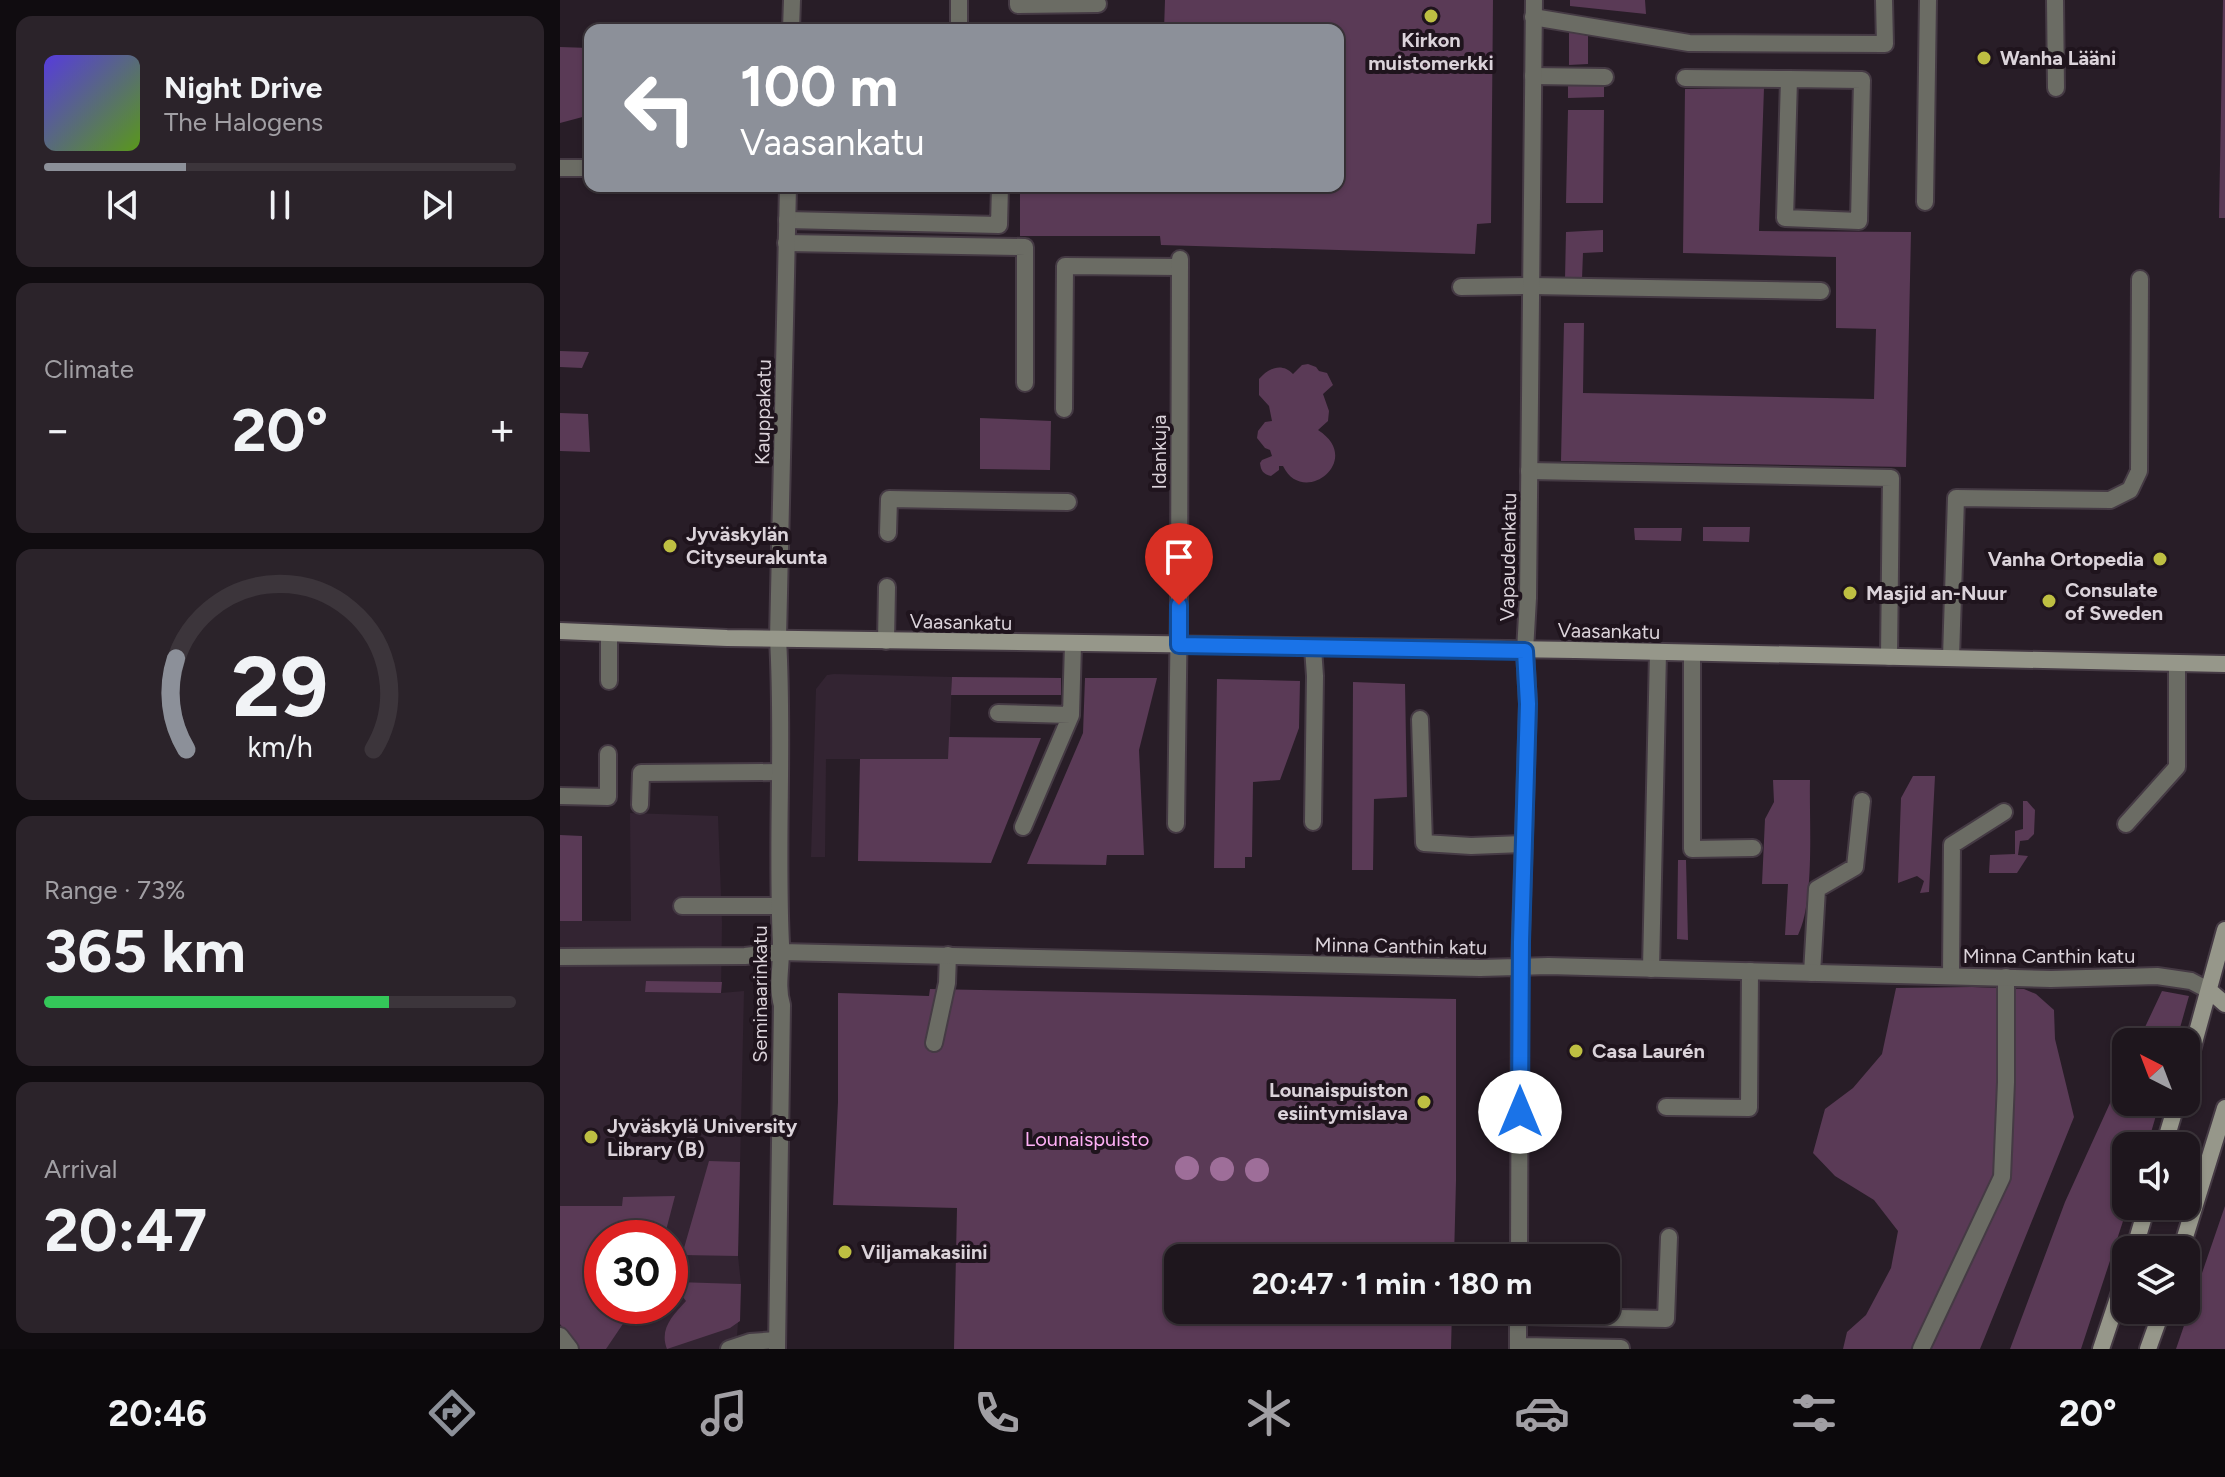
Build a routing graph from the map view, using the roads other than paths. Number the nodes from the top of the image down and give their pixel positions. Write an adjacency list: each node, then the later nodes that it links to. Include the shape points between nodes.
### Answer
1 (792, 0): 9 (street)
2 (959, 0): 10 (street)
3 (1018, 0): 7 (street, via 1018,5)
4 (1884, 0): 8 (street, via 1885,44 1689,43)
5 (1928, 0): 20 (street)
6 (2055, 0): 15 (street)
7 (1098, 4)
8 (1534, 8): 11 (street, Vapaudenkatu)
9 (791, 24)
10 (959, 24)
11 (1533, 76): 12 (street); 24 (street, Vapaudenkatu)
12 (1605, 77)
13 (1685, 78): 14 (street)
14 (1789, 79): 14 (street, via 1785,218 1859,221 1862,80)
15 (2056, 88)
16 (560, 168): 17 (street)
17 (584, 168)
18 (788, 192): 21 (street, Kauppakatu)
19 (1000, 192): 21 (street, via 999,225)
20 (1925, 202)
21 (787, 220): 22 (street, Kauppakatu)
22 (786, 243): 27 (street, via 1025,247); 35 (street, Kauppakatu)
23 (2140, 279): 44 (street, via 2139,471 2130,490 2110,500 1956,498)
24 (1531, 286): 25 (street); 26 (street); 29 (street, Vapaudenkatu)
25 (1461, 287)
26 (1821, 291)
27 (1025, 383)
28 (1064, 409): 38 (street, Idankuja, via 1065,266 1180,263)
29 (1529, 471): 40 (street, Vapaudenkatu); 43 (street, via 1891,478)
30 (1068, 502): 31 (street, via 889,499)
31 (888, 533)
32 (887, 587): 36 (street)
33 (560, 631): 34 (main road, Vaasankatu)
34 (609, 633): 35 (main road, Vaasankatu); 47 (street)
35 (778, 639): 36 (main road, Vaasankatu); 52 (street, Seminaarinkatu)
36 (886, 641): 37 (main road, Vaasankatu)
37 (1073, 644): 38 (main road, Vaasankatu); 49 (street)
38 (1179, 645): 39 (main road, Vaasankatu); 58 (street, Idankuja)
39 (1313, 648): 40 (main road, Vaasankatu); 57 (street)
40 (1525, 651): 41 (main road, Vaasankatu); 61 (street, Vapaudenkatu)
41 (1658, 652): 42 (main road, Vaasankatu); 70 (street)
42 (1692, 653): 43 (main road, Vaasankatu); 62 (street, via 1692,849)
43 (1889, 657): 44 (main road, Vaasankatu)
44 (1951, 658): 45 (main road, Vaasankatu)
45 (2177, 663): 46 (main road, Vaasankatu); 59 (street, via 2177,767)
46 (2225, 664)
47 (609, 681)
48 (998, 713): 49 (street)
49 (1071, 715): 60 (street)
50 (1420, 719): 61 (street, via 1424,843)
51 (608, 754): 53 (street, via 608,797)
52 (780, 772): 55 (street, via 641,773); 64 (street, Seminaarinkatu)
53 (560, 796)
54 (1862, 801): 72 (street, via 1855,867 1817,889)
55 (640, 805)
56 (2004, 812): 73 (street, via 1952,845)
57 (1313, 822)
58 (1176, 824)
59 (2126, 824)
60 (1023, 827)
61 (1523, 844): 69 (street, Vapaudenkatu)
62 (1753, 848)
63 (682, 906): 64 (street)
64 (779, 906): 66 (street, Seminaarinkatu)
65 (2225, 930): 75 (main road)
66 (781, 952): 67 (street, Minna Canthin katu); 68 (street, Minna Canthin katu); 89 (street, Seminaarinkatu)
67 (948, 955): 69 (street, Minna Canthin katu); 78 (street)
68 (560, 957)
69 (1520, 967): 70 (street, Minna Canthin katu); 83 (street, Vapaudenkatu)
70 (1651, 969): 71 (street, Minna Canthin katu)
71 (1750, 971): 72 (street, Minna Canthin katu); 79 (street, via 1749,1108)
72 (1812, 973): 73 (street, Minna Canthin katu)
73 (1951, 976): 74 (street, Minna Canthin katu)
74 (2006, 977): 75 (street, Minna Canthin katu, via 2157,976 2191,981); 94 (street, via 2002,1177)
75 (2210, 991): 76 (main road); 77 (main road)
76 (2225, 1004)
77 (2199, 1028)
78 (934, 1043)
79 (1666, 1107)
80 (2225, 1108): 81 (main road)
81 (2185, 1236)
82 (1669, 1237): 85 (street, via 1666,1319)
83 (1519, 1244)
84 (2112, 1316): 95 (main road)
85 (1620, 1317)
86 (1518, 1324): 90 (street)
87 (2157, 1324): 96 (main road)
88 (560, 1336): 92 (street)
89 (777, 1345): 93 (street, via 750,1342)
90 (1518, 1348): 91 (street)
91 (1621, 1348)
92 (570, 1349)
93 (729, 1349)
94 (1921, 1349)
95 (2101, 1349)
96 (2148, 1349)

